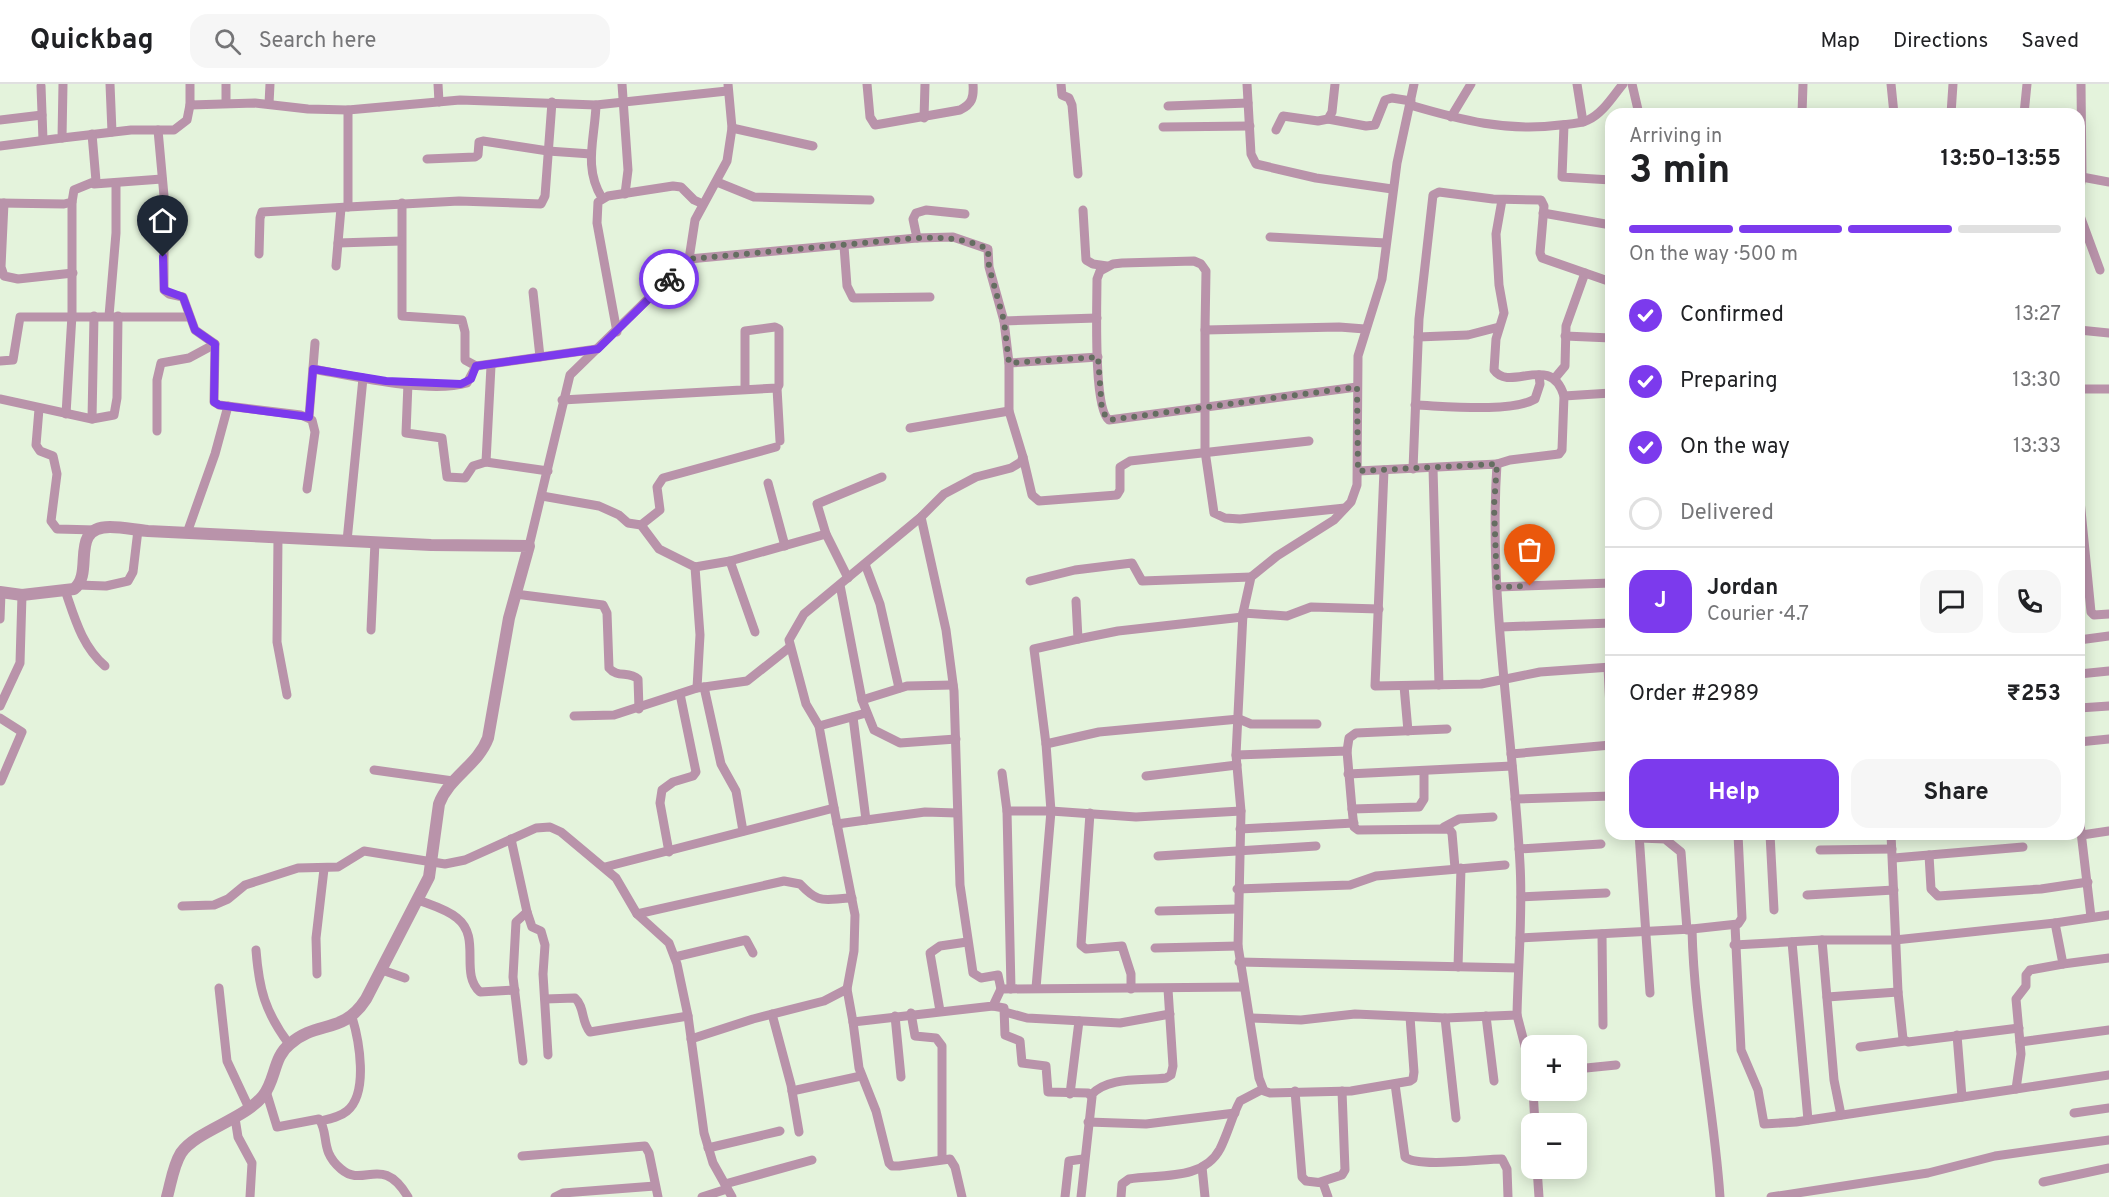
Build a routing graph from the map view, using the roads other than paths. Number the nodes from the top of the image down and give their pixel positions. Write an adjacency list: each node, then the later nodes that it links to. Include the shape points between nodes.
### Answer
1 (63, 84): 57 (street)
2 (111, 84): 55 (street)
3 (190, 84): 33 (street)
4 (226, 84): 28 (street)
5 (270, 84): 32 (street)
6 (438, 84): 26 (street)
7 (622, 84): 29 (street)
8 (867, 84): 45 (street, via 870,117 875,125)
9 (925, 84): 45 (street)
10 (973, 84): 45 (street, via 969,106)
11 (1061, 84): 64 (street, via 1062,95 1070,98 1072,105)
12 (1247, 84): 30 (street)
13 (1335, 84): 46 (street)
14 (1414, 84): 31 (street)
15 (1471, 84): 44 (street)
16 (1577, 84): 48 (street)
17 (1623, 84): 48 (street, via 1599,112)
18 (1632, 84): 36 (street)
19 (1803, 84): 37 (street)
20 (1891, 84): 38 (street)
21 (1953, 84): 39 (street)
22 (2027, 84): 40 (street)
23 (2081, 84): 41 (street)
24 (42, 86): 43 (street)
25 (728, 88): 29 (street); 52 (street)
26 (439, 102): 27 (street); 42 (street)
27 (552, 102): 34 (street); 61 (street)
28 (226, 103): 32 (street); 33 (street)
29 (622, 103): 34 (street); 73 (street, via 628,162)
30 (1248, 103): 35 (street); 50 (street)
31 (1410, 103): 44 (street); 46 (street, via 1385,100 1375,125); 72 (street)
32 (269, 104): 42 (street)
33 (190, 105): 53 (street, via 182,126)
34 (596, 105): 62 (street)
35 (1168, 106)
36 (1638, 108)
37 (1801, 108)
38 (1893, 108)
39 (1951, 108)
40 (2025, 108)
41 (2081, 108)
42 (348, 110): 81 (street)
43 (42, 116): 47 (street); 58 (street)
44 (1451, 117): 49 (street, via 1506,128)
45 (924, 118)
46 (1328, 119): 54 (street, via 1283,116)
47 (0, 120)
48 (1583, 122): 49 (street)
49 (1564, 125): 67 (street, via 1562,177)
50 (1250, 126): 51 (street); 72 (street, via 1252,159 1264,167)
51 (1163, 127)
52 (732, 128): 60 (street); 68 (street, via 727,161)
53 (158, 130): 55 (street); 66 (street)
54 (1276, 130)
55 (112, 132): 56 (street)
56 (92, 134): 57 (street); 71 (street, via 97,177)
57 (62, 138): 58 (street)
58 (43, 140): 59 (street)
59 (0, 146)
60 (813, 146)
61 (548, 151): 62 (street); 63 (street, via 483,141 479,142 475,157); 79 (street, via 545,196 538,205)
62 (591, 154): 74 (street, via 591,172)
63 (427, 159)
64 (1078, 174)
65 (2085, 178): 69 (street)
66 (162, 179): 70 (street); 106 (street, via 163,287 166,292 183,297)
67 (1605, 180)
68 (717, 182): 75 (street, via 754,197); 80 (street)
69 (2109, 182)
70 (116, 183): 71 (street); 105 (street)
71 (94, 184): 77 (street, via 74,190)
72 (1392, 189): 91 (street)
73 (625, 194): 74 (street); 80 (street, via 681,187)
74 (602, 198): 113 (street, via 597,223)
75 (870, 200)
76 (1502, 200): 83 (street, via 1540,200); 109 (street, via 1496,234 1504,313); 116 (street, via 1439,192 1433,195)
77 (72, 202): 78 (street); 98 (street)
78 (2, 203): 98 (street, via 4,276 18,279)
79 (402, 203): 81 (street); 89 (street)
80 (703, 204): 94 (street, via 695,220)
81 (345, 208): 90 (street); 93 (street, via 262,212)
82 (1083, 210): 96 (street, via 1086,260)
83 (1543, 213): 85 (street); 99 (street, via 1541,256)
84 (965, 214): 88 (street, via 926,210 916,213 913,219)
85 (1605, 224)
86 (2085, 229): 97 (street)
87 (1270, 237): 91 (street)
88 (917, 238): 92 (street); 108 (street, via 953,237 988,249)
89 (401, 241): 90 (street); 125 (street, via 402,316 462,320 465,360)
90 (338, 243): 95 (street)
91 (1386, 243): 110 (street, via 1382,279)
92 (844, 246): 94 (street); 102 (street, via 846,286 853,298)
93 (259, 254)
94 (689, 259): 113 (street)
95 (336, 266)
96 (1107, 266): 107 (street, via 1097,279); 111 (street, via 1122,262 1201,264 1206,271)
97 (2100, 270)
98 (73, 273): 103 (street)
99 (1585, 273): 100 (street); 115 (street)
100 (1605, 280)
101 (533, 292): 121 (street)
102 (930, 297)
103 (72, 315): 104 (street); 123 (street, via 19,317 13,360); 146 (street)
104 (94, 316): 105 (street); 148 (street)
105 (114, 316): 106 (street); 148 (street, via 117,409 111,417)
106 (189, 317): 119 (street, via 199,335)
107 (1097, 318): 108 (street); 122 (street)
108 (1004, 321): 124 (street)
109 (1499, 327): 116 (street, via 1468,335); 128 (street, via 1493,367 1496,373)
110 (1365, 329): 111 (street); 132 (street, via 1358,357)
111 (1205, 330): 141 (street)
112 (2085, 331): 114 (street)
113 (616, 332): 120 (street)
114 (2109, 333)
115 (1565, 336): 117 (street); 130 (street, via 1565,366)
116 (1418, 337): 142 (street)
117 (1605, 339)
118 (315, 343): 127 (street)
119 (215, 344): 143 (street, via 213,397 219,405); 150 (street, via 189,358 161,363)
120 (598, 349): 121 (street); 140 (street, via 570,375)
121 (540, 357): 126 (street)
122 (1098, 357): 124 (street); 141 (street, via 1102,411 1109,420)
123 (0, 361)
124 (1009, 363): 145 (street)
125 (476, 366): 126 (street); 131 (street, via 471,379 461,384)
126 (491, 366): 155 (street)
127 (313, 369): 129 (street); 147 (street)
128 (1539, 375): 130 (street); 142 (street, via 1535,399 1523,404)
129 (363, 378): 131 (street); 174 (street)
130 (1555, 378): 138 (street)
131 (408, 383): 155 (street, via 406,433 442,438 447,477 465,478)
132 (1357, 387): 141 (street); 161 (street)
133 (777, 388): 135 (street); 135 (street, via 779,329 775,327 745,331); 168 (street, via 778,444 663,478 657,487 660,510)
134 (2085, 388): 136 (street)
135 (745, 389): 140 (street)
136 (2109, 389)
137 (1605, 393): 138 (street)
138 (1564, 396): 156 (street, via 1561,452)
139 (0, 399): 144 (street)
140 (562, 400): 160 (street)
141 (1206, 405): 152 (street)
142 (1415, 405): 158 (street)
143 (228, 406): 147 (street); 171 (street, via 219,444)
144 (39, 409): 146 (street); 169 (street, via 36,445 53,456 57,466 51,521 57,529)
145 (1009, 411): 149 (street); 153 (street)
146 (66, 414): 148 (street)
147 (309, 417): 164 (street, via 315,432)
148 (92, 419)
149 (910, 428)
150 (157, 431)
151 (1309, 441): 152 (street)
152 (1205, 452): 153 (street, via 1127,461 1120,467 1117,495 1039,501 1032,495); 166 (street, via 1211,505 1218,516 1240,519)
153 (1023, 457): 167 (street, via 1018,466 987,472 953,488)
154 (463, 462): 155 (street)
155 (482, 463): 160 (street)
156 (1497, 464): 157 (street); 188 (street)
157 (1433, 468): 158 (street); 212 (street)
158 (1413, 469): 159 (street)
159 (1384, 470): 161 (street); 194 (street)
160 (548, 471): 165 (street)
161 (1358, 471): 166 (street, via 1357,484)
162 (882, 477): 172 (street, via 820,501 817,507)
163 (768, 483): 177 (street)
164 (307, 489)
165 (542, 496): 168 (street, via 599,506 628,523); 176 (street)
166 (1346, 508): 182 (street)
167 (921, 517): 179 (street); 211 (street)
168 (641, 525): 180 (street, via 659,549)
169 (96, 530): 170 (street); 186 (street, via 85,544)
170 (138, 530): 171 (street); 186 (street, via 133,572 128,582)
171 (187, 533): 173 (street)
172 (826, 534): 177 (street); 183 (street)
173 (279, 537): 174 (street); 217 (street, via 277,642)
174 (348, 540): 175 (street)
175 (375, 542): 176 (street); 200 (street)
176 (529, 546): 191 (street)
177 (785, 546): 178 (street)
178 (730, 561): 180 (street); 201 (street)
179 (866, 564): 183 (street); 215 (street, via 880,604)
180 (695, 567): 214 (street)
181 (2085, 572): 195 (street, via 2091,612)
182 (1251, 577): 184 (street, via 1142,581 1132,563 1075,570); 196 (street)
183 (848, 578): 187 (street)
184 (1030, 581)
185 (1605, 583): 188 (street)
186 (78, 585): 189 (street)
187 (840, 585): 205 (street, via 804,614 790,636); 218 (street)
188 (1497, 587): 199 (street)
189 (65, 590): 192 (street); 206 (street, via 87,648)
190 (1, 593): 192 (street); 197 (street)
191 (515, 594): 222 (street, via 603,605 607,613 609,668 615,674 632,674 638,679); 248 (street, via 488,738 479,756)
192 (22, 595): 219 (street, via 20,663)
193 (1076, 601): 203 (street)
194 (1379, 609): 196 (street, via 1311,607 1287,616); 213 (street, via 1375,686)
195 (2109, 614)
196 (1243, 615): 203 (street); 227 (street)
197 (0, 619)
198 (1605, 623): 199 (street)
199 (1500, 627): 210 (street)
200 (371, 630)
201 (755, 632)
202 (2109, 636): 204 (street)
203 (1078, 639): 235 (street, via 1034,649)
204 (2085, 639)
205 (790, 647): 214 (street, via 747,681); 229 (street, via 806,705)
206 (105, 666)
207 (1605, 667): 210 (street)
208 (2109, 671): 209 (street)
209 (2085, 673)
210 (1505, 678): 212 (street, via 1481,684); 238 (street)
211 (954, 685): 215 (street); 233 (street)
212 (1439, 685): 213 (street)
213 (1404, 686): 231 (street)
214 (701, 687): 216 (street); 264 (street, via 721,764 736,791)
215 (899, 688): 218 (street)
216 (681, 694): 222 (street); 280 (street, via 696,772 662,790 660,803)
217 (287, 695)
218 (862, 700): 223 (street)
219 (0, 706)
220 (2109, 706): 221 (street)
221 (2085, 708)
222 (639, 709): 224 (street, via 614,715)
223 (866, 713): 225 (street); 233 (street, via 874,730 892,741)
224 (574, 716)
225 (853, 717): 229 (street); 259 (street)
226 (0, 718): 247 (street, via 22,732)
227 (1239, 719): 228 (street, via 1251,724); 235 (street, via 1099,732); 239 (street)
228 (1317, 724)
229 (819, 726): 251 (street)
230 (1447, 729): 231 (street)
231 (1408, 731): 237 (street, via 1356,733 1349,738)
232 (2109, 739): 234 (street)
233 (956, 740): 256 (street)
234 (2085, 741)
235 (1046, 744): 253 (street)
236 (1605, 746): 238 (street)
237 (1347, 751): 239 (street); 245 (street)
238 (1511, 754): 241 (street)
239 (1236, 755): 240 (street)
240 (1237, 765): 246 (street); 254 (street)
241 (1512, 766): 243 (street); 250 (street)
242 (374, 770): 248 (street)
243 (1424, 771): 245 (street); 252 (street, via 1424,799 1419,807)
244 (1002, 773): 255 (street)
245 (1348, 774): 252 (street)
246 (1146, 776)
247 (1, 781)
248 (453, 781): 284 (street, via 439,804)
249 (1605, 796): 250 (street)
250 (1515, 800): 277 (street)
251 (834, 808): 261 (street); 264 (street)
252 (1352, 809): 260 (street)
253 (1051, 811): 255 (street); 257 (street); 332 (street)
254 (1241, 811): 257 (street, via 1136,818); 263 (street)
255 (1007, 812): 333 (street)
256 (957, 813): 259 (street, via 925,812); 313 (street)
257 (1090, 813): 334 (street, via 1081,945 1086,949 1122,946 1131,974)
258 (1492, 817): 262 (street, via 1460,819)
259 (866, 820): 261 (street)
260 (1354, 823): 262 (street, via 1358,830); 263 (street)
261 (837, 824): 295 (street)
262 (1444, 827): 287 (street, via 1452,833)
263 (1240, 829): 279 (street)
264 (743, 831): 280 (street)
265 (2109, 831): 266 (street)
266 (2085, 835)
267 (512, 839): 284 (street, via 465,860); 286 (street, via 536,828 550,827 572,839); 301 (street)
268 (1640, 840): 308 (street)
269 (1666, 840): 307 (street, via 1681,852)
270 (1738, 840): 306 (street, via 1742,918)
271 (1770, 840): 299 (street)
272 (1892, 840): 281 (street)
273 (2083, 840): 289 (street)
274 (1601, 844): 277 (street)
275 (1316, 846): 279 (street)
276 (2023, 848): 282 (street)
277 (1519, 849): 294 (street)
278 (1820, 850): 281 (street)
279 (1239, 851): 283 (street); 290 (street)
280 (669, 852): 286 (street)
281 (1893, 854): 282 (street); 291 (street)
282 (1929, 855): 289 (street, via 1931,889 1938,896)
283 (1158, 856)
284 (432, 863): 288 (street, via 368,851 338,867); 296 (street)
285 (1505, 865): 287 (street)
286 (606, 867): 302 (street, via 621,884)
287 (1458, 868): 290 (street, via 1376,876 1350,885); 324 (street)
288 (324, 869): 297 (street, via 298,868 245,885 221,903); 327 (street, via 316,938)
289 (2088, 882): 304 (street)
290 (1237, 890): 298 (street)
291 (1894, 890): 293 (street); 312 (street)
292 (1606, 894): 294 (street)
293 (1807, 895)
294 (1521, 897): 310 (street)
295 (852, 898): 302 (street, via 819,899 806,893 800,884 784,881); 331 (street, via 854,951)
296 (418, 900): 326 (street); 336 (street, via 462,922 471,943 470,974 480,992)
297 (182, 906)
298 (1237, 909): 300 (street); 316 (street)
299 (1774, 910)
300 (1159, 911)
301 (527, 912): 336 (street, via 516,922); 340 (street, via 532,927 540,928 544,937)
302 (637, 914): 320 (street, via 664,936)
303 (2109, 915): 304 (street)
304 (2091, 917): 305 (street)
305 (2055, 923): 312 (street); 323 (street)
306 (1735, 925): 307 (street); 315 (street)
307 (1690, 929): 308 (street); 424 (street)
308 (1645, 932): 309 (street); 338 (street)
309 (1602, 934): 310 (street); 357 (street)
310 (1520, 938): 325 (street)
311 (1821, 940): 312 (street); 314 (street); 339 (street)
312 (1895, 940): 337 (street)
313 (967, 942): 333 (street, via 973,973 981,978 998,975); 342 (street, via 940,946 930,953)
314 (1792, 942): 315 (street); 392 (street)
315 (1734, 945): 392 (street, via 1741,1050 1758,1090 1764,1124)
316 (1238, 946): 317 (street); 322 (street)
317 (1155, 948)
318 (256, 950): 365 (street, via 260,989 274,1022)
319 (753, 953): 320 (street, via 746,940)
320 (675, 957): 348 (street)
321 (2109, 958): 323 (street)
322 (1239, 962): 324 (street); 329 (street)
323 (2063, 964): 358 (street, via 2027,972 2026,986 2016,999)
324 (1458, 967): 325 (street)
325 (1518, 968): 347 (street)
326 (382, 970): 328 (street); 351 (street)
327 (317, 974)
328 (405, 978)
329 (1243, 987): 335 (street); 353 (street)
330 (219, 988): 385 (street, via 227,1061)
331 (847, 988): 345 (street, via 824,1001); 356 (street)
332 (1036, 988): 333 (street); 334 (street)
333 (1006, 989): 341 (street)
334 (1131, 989): 335 (street)
335 (1168, 989): 346 (street)
336 (515, 990): 368 (street)
337 (1898, 992): 339 (street); 363 (street, via 1900,1029)
338 (1650, 993)
339 (1827, 997): 389 (street)
340 (545, 999): 348 (street, via 575,998 590,1032); 367 (street)
341 (993, 1006): 342 (street); 343 (street, via 1002,1006)
342 (940, 1011): 344 (street)
343 (1005, 1012): 355 (street); 382 (street, via 1005,1035 1020,1041 1020,1061 1046,1066 1046,1090)
344 (911, 1013): 349 (street); 402 (street, via 915,1036 936,1038 942,1046)
345 (772, 1014): 362 (street); 379 (street)
346 (1170, 1014): 355 (street, via 1131,1023); 383 (street, via 1172,1075 1113,1083 1099,1087)
347 (1517, 1015): 350 (street); 360 (street)
348 (688, 1016): 362 (street)
349 (895, 1016): 356 (street); 373 (street)
350 (1486, 1016): 354 (street); 374 (street)
351 (352, 1017): 365 (street); 393 (street, via 360,1047 356,1097 345,1113)
352 (1410, 1017): 353 (street, via 1355,1014 1301,1020); 354 (street); 375 (street, via 1413,1079)
353 (1251, 1018): 376 (street)
354 (1445, 1018): 391 (street)
355 (1079, 1021): 382 (street)
356 (853, 1022): 372 (street)
357 (1603, 1025)
358 (2019, 1028): 361 (street); 364 (street)
359 (2109, 1030): 364 (street)
360 (1522, 1035)
361 (1957, 1035): 363 (street); 384 (street)
362 (691, 1039): 398 (street)
363 (1905, 1041): 366 (street)
364 (2020, 1042): 377 (street)
365 (289, 1044): 378 (street, via 277,1061)
366 (1860, 1047)
367 (548, 1055)
368 (524, 1061)
369 (1616, 1065): 370 (street)
370 (1587, 1068)
371 (2109, 1075): 377 (street)
372 (861, 1076): 379 (street); 402 (street, via 873,1099 891,1166)
373 (901, 1077)
374 (1494, 1081)
375 (1395, 1084): 381 (street); 422 (street, via 1408,1160 1502,1159 1506,1164)
376 (1263, 1089): 380 (street, via 1270,1093); 387 (street, via 1243,1097)
377 (2016, 1089): 384 (street)
378 (266, 1091): 385 (street); 393 (street, via 277,1127)
379 (792, 1091): 396 (street)
380 (1295, 1091): 381 (street); 406 (street, via 1302,1177)
381 (1342, 1091): 406 (street, via 1345,1170 1342,1175)
382 (1070, 1094): 383 (street)
383 (1091, 1095): 394 (street)
384 (1962, 1097): 389 (street)
385 (249, 1108): 390 (street)
386 (2109, 1108): 388 (street)
387 (1235, 1113): 394 (street, via 1146,1124); 403 (street, via 1216,1154)
388 (2074, 1113)
389 (1841, 1115): 392 (street)
390 (235, 1118): 410 (street, via 181,1153); 411 (street, via 238,1137 252,1163)
391 (1456, 1118)
392 (1808, 1120)
393 (321, 1121): 412 (street, via 326,1149 339,1168 353,1174 386,1173)
394 (1088, 1122): 400 (street)
395 (780, 1131): 398 (street)
396 (799, 1132)
397 (2109, 1140): 425 (street, via 1995,1156 1928,1173)
398 (708, 1148): 409 (street)
399 (522, 1156): 408 (street, via 645,1146)
400 (1083, 1159): 417 (street, via 1069,1161); 418 (street)
401 (812, 1160): 409 (street)
402 (942, 1160): 416 (street, via 954,1162)
403 (1202, 1167): 419 (street, via 1179,1174 1130,1179 1122,1185); 420 (street)
404 (2109, 1168): 407 (street)
405 (1538, 1179): 423 (street)
406 (1320, 1182): 421 (street)
407 (2043, 1182)
408 (654, 1186): 413 (street, via 563,1193); 414 (street)
409 (728, 1190): 415 (street)
410 (167, 1197)
411 (250, 1197)
412 (408, 1197)
413 (555, 1197)
414 (658, 1197)
415 (702, 1197)
416 (962, 1197)
417 (1065, 1197)
418 (1081, 1197)
419 (1121, 1197)
420 (1205, 1197)
421 (1328, 1197)
422 (1508, 1197)
423 (1539, 1197)
424 (1720, 1197)
425 (1771, 1197)

